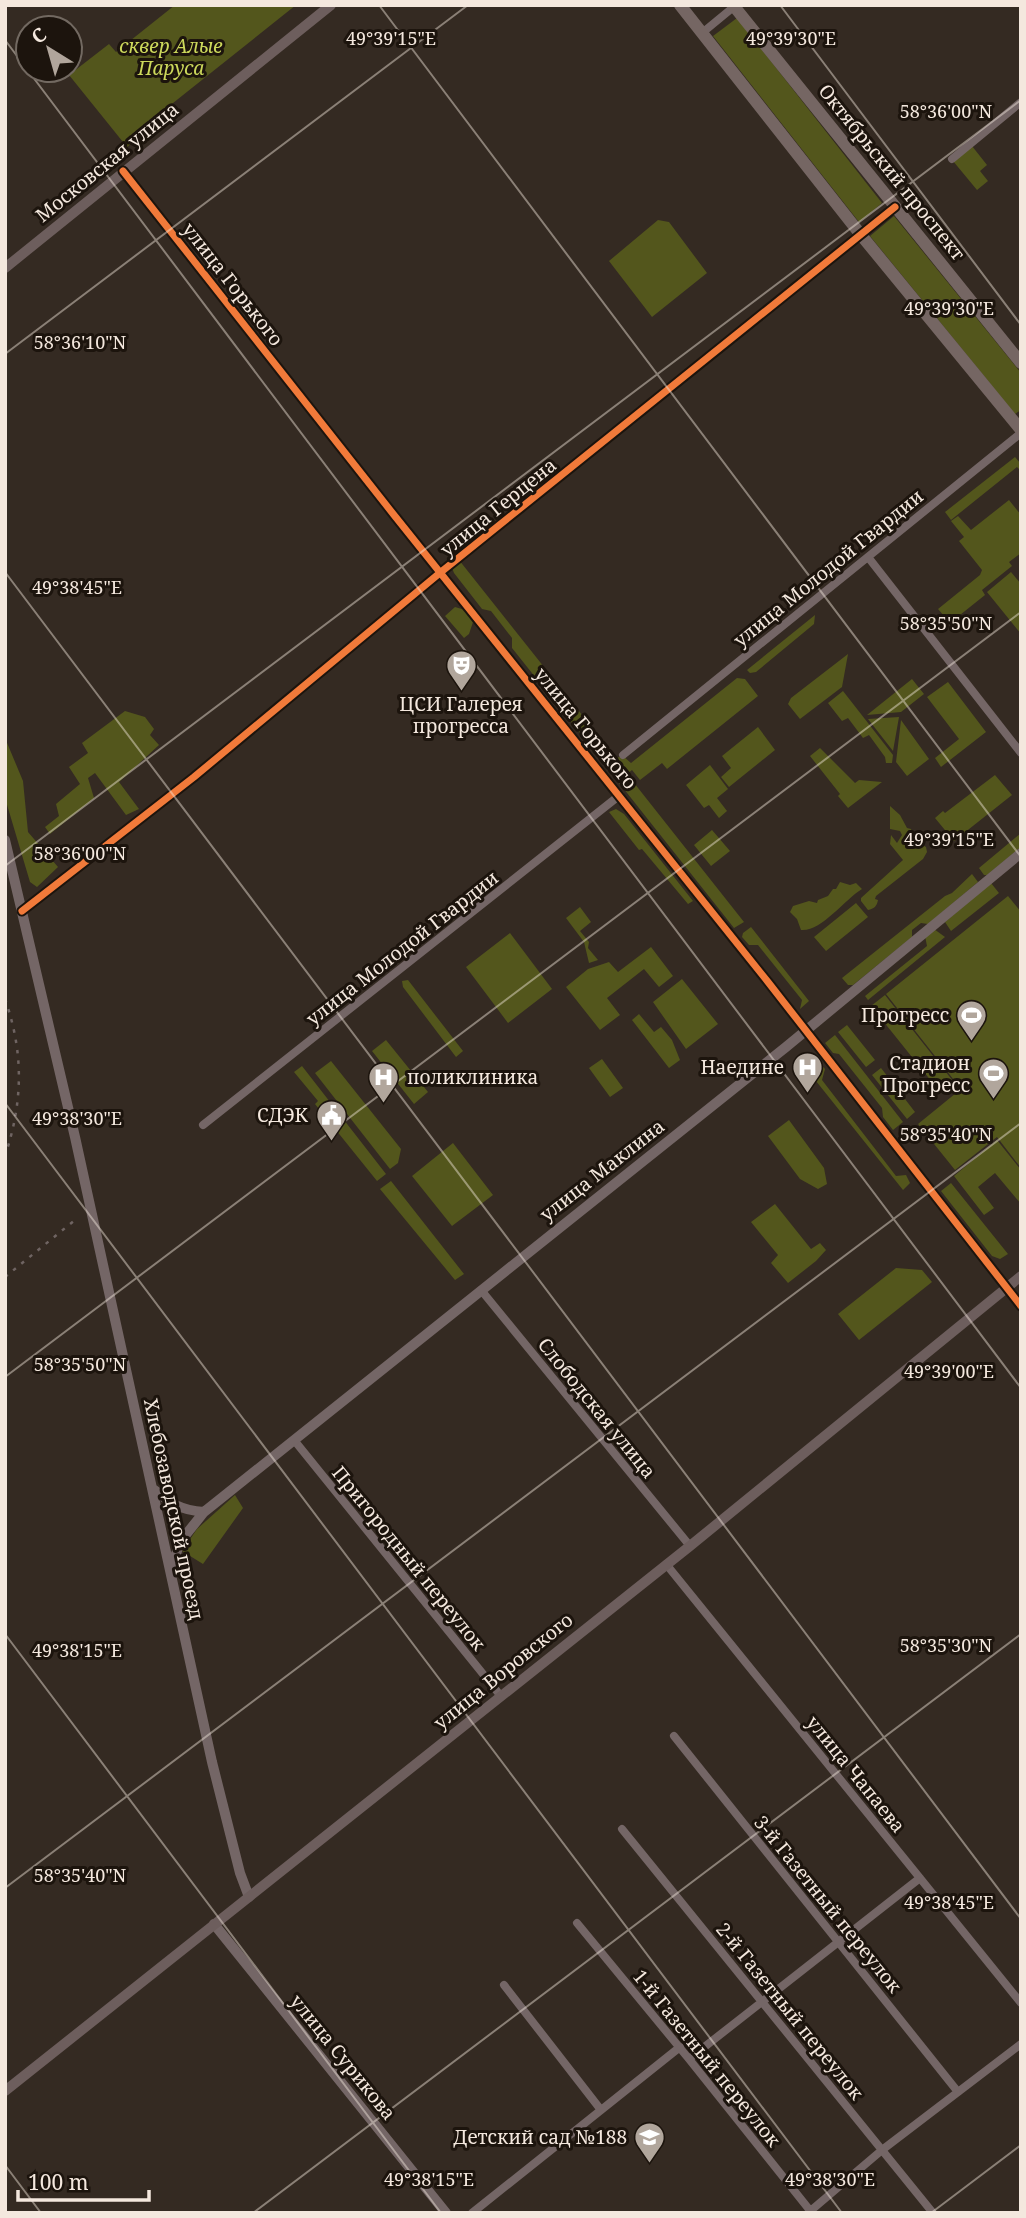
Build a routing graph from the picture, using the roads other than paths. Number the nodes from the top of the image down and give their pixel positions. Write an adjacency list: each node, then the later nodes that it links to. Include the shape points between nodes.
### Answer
1 (331, 5): 7 (main road, Московская улица)
2 (680, 5): 4 (main road)
3 (734, 6): 4 (street); 8 (main road, Октябрьский проспект)
4 (702, 33): 9 (main road)
5 (1021, 102): 6 (street)
6 (951, 159)
7 (123, 171): 10 (main road, Московская улица); 14 (street, улица Горького)
8 (895, 207): 9 (street, улица Герцена); 11 (main road, Октябрьский проспект)
9 (861, 235): 12 (main road); 14 (street, улица Герцена)
10 (5, 268)
11 (1021, 363)
12 (1021, 431): 13 (street, улица Молодой Гвардии)
13 (868, 556): 15 (street); 16 (street, улица Молодой Гвардии)
14 (441, 572): 17 (street, улица Горького); 20 (street, улица Герцена, via 203,770)
15 (1021, 753)
16 (623, 755)
17 (620, 795): 21 (street, улица Горького); 22 (street, улица Молодой Гвардии)
18 (5, 840): 20 (street, Хлебозаводской проезд)
19 (1021, 853): 21 (street, улица Маклина)
20 (23, 911): 28 (street, Хлебозаводской проезд)
21 (806, 1030): 24 (street, улица Горького); 25 (street, улица Маклина)
22 (203, 1125)
23 (1021, 1276): 24 (main road, улица Воровского)
24 (1006, 1288): 26 (street, улица Горького); 30 (main road, улица Воровского)
25 (481, 1290): 27 (street, улица Маклина); 30 (street, Слободская улица)
26 (1021, 1306)
27 (294, 1440): 29 (street, улица Маклина); 33 (street, Пригородный переулок)
28 (153, 1489): 29 (street, via 185,1511); 32 (street, Хлебозаводской проезд)
29 (204, 1512): 32 (street, улица Маклина, via 180,1542)
30 (690, 1546): 31 (main road, улица Воровского)
31 (666, 1564): 33 (main road, улица Воровского); 36 (street, улица Чапаева)
32 (171, 1569): 37 (street, Хлебозаводской проезд, via 212,1762)
33 (500, 1695): 37 (main road, улица Воровского)
34 (674, 1736): 40 (street, 3-й Газетный переулок)
35 (622, 1829): 42 (street, 2-й Газетный переулок)
36 (920, 1878): 40 (street); 43 (street, улица Чапаева)
37 (249, 1897): 39 (main road, улица Воровского)
38 (577, 1923): 45 (street, 1-й Газетный переулок)
39 (214, 1924): 47 (main road, улица Воровского); 52 (street, улица Сурикова)
40 (838, 1942): 42 (street); 48 (street, 3-й Газетный переулок)
41 (504, 1985): 49 (street)
42 (762, 2001): 46 (street); 50 (street, 2-й Газетный переулок)
43 (1021, 2003)
44 (1021, 2044): 48 (street)
45 (680, 2047): 46 (street, 1-й Газетный переулок); 49 (street)
46 (690, 2059): 51 (street, 1-й Газетный переулок)
47 (5, 2091)
48 (958, 2092): 50 (street)
49 (601, 2110): 53 (street)
50 (882, 2150): 51 (street); 54 (street, 2-й Газетный переулок)
51 (810, 2212)
52 (446, 2213)
53 (472, 2213)
54 (933, 2213)

